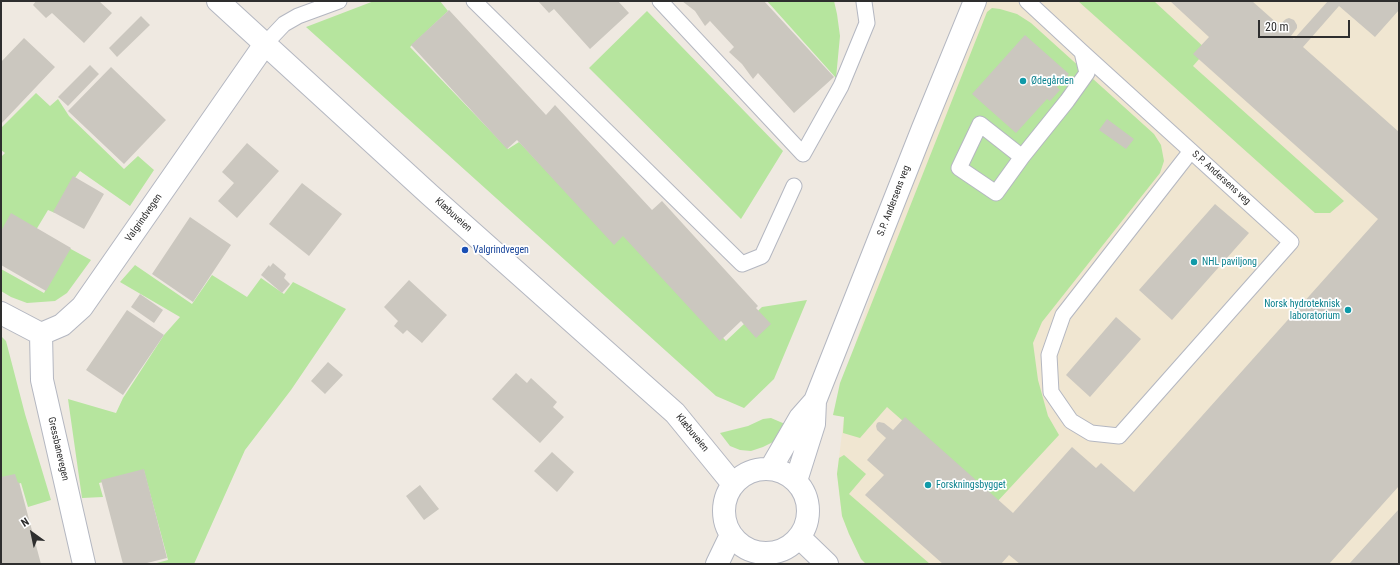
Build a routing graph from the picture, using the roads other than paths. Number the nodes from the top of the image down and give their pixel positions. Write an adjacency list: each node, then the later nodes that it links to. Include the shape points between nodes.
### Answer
1 (218, 1): 8 (street, Klæbuveien)
2 (339, 1): 8 (lane, Valgrindvegen, via 284,24)
3 (474, 1): 12 (lane, via 742,264 762,256)
4 (660, 1): 5 (lane, via 803,154 840,86 867,23)
5 (864, 1)
6 (975, 1): 15 (street, S.P. Andersens veg)
7 (1027, 1): 9 (lane, S.P. Andersens veg)
8 (265, 44): 14 (street, Valgrindvegen, via 82,307 62,325); 18 (street, Klæbuveien, via 675,413)
9 (1082, 52): 10 (lane, S.P. Andersens veg); 11 (lane, via 1087,73)
10 (1191, 151): 10 (lane, S.P. Andersens veg, via 1063,315 1049,355 1051,392 1071,421 1091,433 1118,436 1291,242)
11 (1022, 157): 11 (lane, via 980,124 959,168 996,193)
12 (794, 186)
13 (1, 313): 14 (street)
14 (41, 334): 22 (street, Gressbanevegen, via 42,380)
15 (815, 401): 16 (street, S.P. Andersens veg, via 800,418); 17 (street, S.P. Andersens veg, via 814,424)
16 (771, 468): 17 (street, via 782,471); 18 (street, via 751,471)
17 (796, 481): 20 (street, via 806,497 808,507 806,524)
18 (733, 484): 19 (street, via 723,509 726,527)
19 (731, 535): 21 (street); 23 (street)
20 (799, 537): 21 (street, via 786,548); 24 (street)
21 (753, 558)
22 (84, 564)
23 (717, 564)
24 (827, 564)

